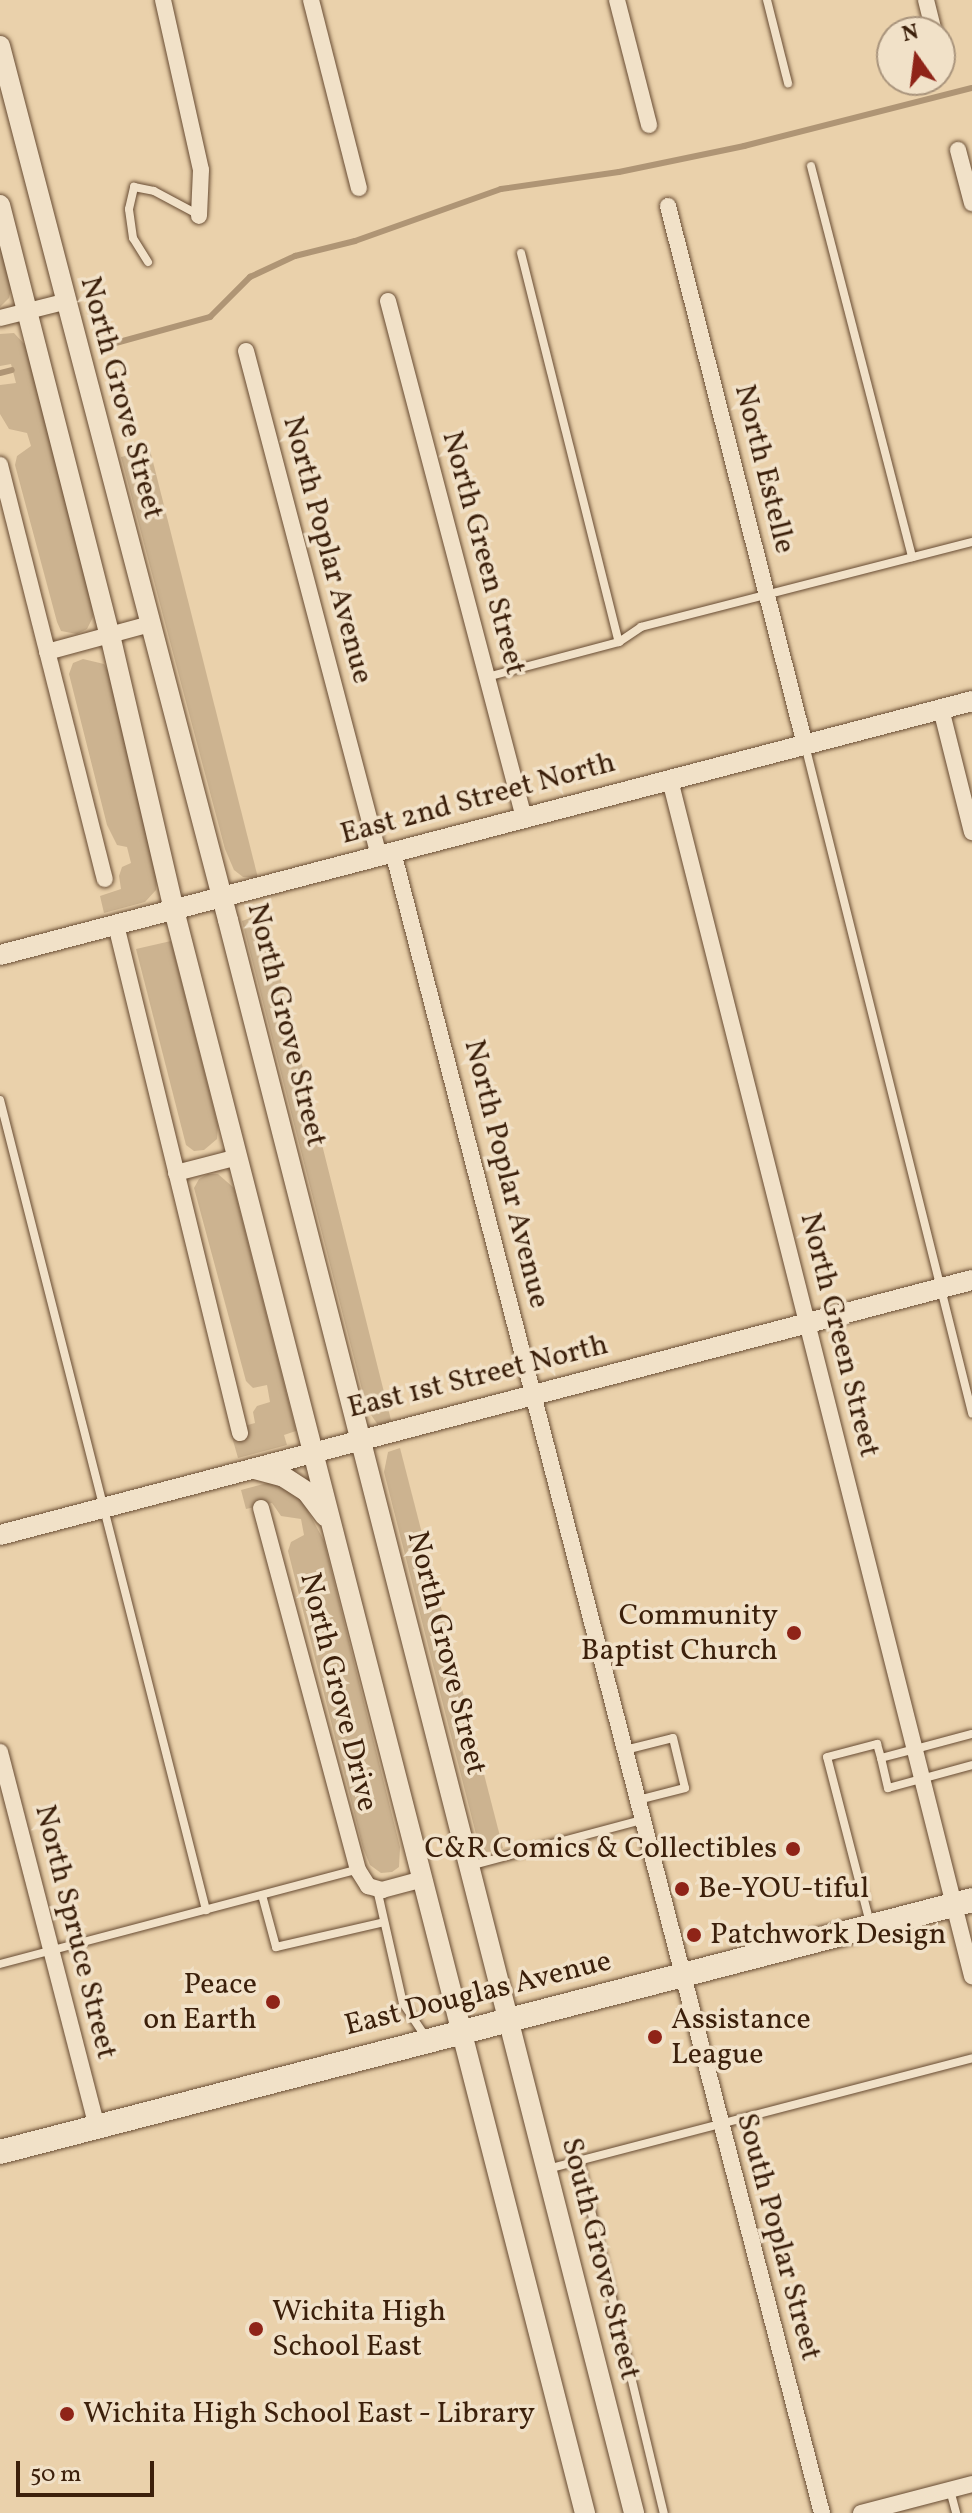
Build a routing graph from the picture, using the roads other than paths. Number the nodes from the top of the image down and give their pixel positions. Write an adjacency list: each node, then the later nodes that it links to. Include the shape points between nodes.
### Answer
1 (163, 0): 14 (street, via 201,170)
2 (311, 0): 10 (street)
3 (617, 0): 7 (street)
4 (767, 0): 6 (lane)
5 (0, 46): 18 (street, North Grove Street)
6 (788, 83)
7 (649, 125)
8 (958, 150): 11 (street)
9 (811, 166): 24 (lane)
10 (359, 188)
11 (972, 203)
12 (0, 205): 19 (street)
13 (668, 206): 25 (street, North Estelle)
14 (199, 216): 16 (lane, via 154,191 134,187 129,209 133,238)
15 (521, 253): 28 (lane)
16 (148, 262)
17 (388, 301): 30 (street, North Green Street)
18 (64, 302): 19 (street); 26 (street, North Grove Street)
19 (27, 311): 20 (street); 27 (street)
20 (0, 318)
21 (246, 351): 37 (street, North Poplar Avenue)
22 (0, 465): 29 (street)
23 (972, 542): 24 (lane)
24 (912, 557): 25 (lane)
25 (767, 595): 28 (lane, via 641,627); 33 (street, North Estelle)
26 (150, 624): 27 (street); 39 (street, North Grove Street)
27 (110, 635): 29 (street); 40 (street)
28 (619, 642): 30 (lane)
29 (47, 652): 38 (street)
30 (487, 677): 35 (street, North Green Street)
31 (972, 701): 32 (street, East 2nd Street North)
32 (941, 709): 33 (street, East 2nd Street North); 36 (street)
33 (805, 745): 34 (street, East 2nd Street North); 47 (lane)
34 (670, 780): 35 (street, East 2nd Street North); 48 (street, North Green Street)
35 (524, 818): 37 (street, East 2nd Street North)
36 (972, 832)
37 (386, 854): 39 (street, East 2nd Street North); 49 (street, North Poplar Avenue)
38 (105, 879)
39 (222, 897): 40 (street, East 2nd Street North); 52 (street, North Grove Street)
40 (174, 910): 41 (street, East 2nd Street North); 44 (street)
41 (116, 925): 42 (street, East 2nd Street North); 45 (street)
42 (0, 955)
43 (0, 1100): 55 (lane)
44 (238, 1157): 45 (street); 53 (street)
45 (176, 1173): 51 (street)
46 (972, 1280): 47 (street, East 1st Street North)
47 (941, 1288): 48 (street, East 1st Street North); 50 (lane)
48 (806, 1322): 49 (street, East 1st Street North); 60 (street, North Green Street)
49 (534, 1394): 52 (street, East 1st Street North); 61 (street, North Poplar Avenue)
50 (972, 1413)
51 (240, 1433)
52 (361, 1438): 53 (street, East 1st Street North); 68 (street, North Grove Street)
53 (313, 1450): 54 (street, East 1st Street North); 57 (street)
54 (251, 1468): 55 (street, East 1st Street North); 57 (street, via 284,1477 307,1492)
55 (104, 1507): 58 (street, East 1st Street North); 74 (lane)
56 (261, 1508): 69 (street, North Grove Drive)
57 (334, 1529): 70 (street)
58 (0, 1535)
59 (972, 1734): 60 (lane)
60 (915, 1748): 63 (lane); 65 (street, North Green Street)
61 (625, 1750): 66 (street, North Poplar Avenue); 66 (lane, via 673,1738 685,1788)
62 (0, 1752): 77 (street, North Spruce Street)
63 (881, 1758): 65 (lane, via 888,1788); 76 (lane, via 877,1744 827,1757)
64 (972, 1765): 65 (lane)
65 (923, 1778): 73 (street, North Green Street)
66 (638, 1800): 67 (street, North Poplar Avenue)
67 (642, 1820): 68 (lane); 79 (street, North Poplar Avenue)
68 (469, 1866): 81 (street, North Grove Street)
69 (358, 1870): 71 (street, North Grove Drive); 72 (lane)
70 (423, 1879): 71 (street); 82 (street)
71 (373, 1888): 75 (lane)
72 (262, 1895): 74 (lane); 75 (lane, via 276,1947)
73 (963, 1902): 76 (main road, East Douglas Avenue); 80 (street, North Green Street)
74 (206, 1910): 77 (lane)
75 (384, 1922): 83 (lane, via 403,2003)
76 (871, 1926): 79 (main road, East Douglas Avenue)
77 (51, 1950): 78 (lane); 86 (street, North Spruce Street)
78 (0, 1964)
79 (681, 1975): 81 (main road, East Douglas Avenue); 85 (street, South Poplar Street)
80 (972, 1976)
81 (508, 2019): 82 (main road, East Douglas Avenue); 89 (street, South Grove Street)
82 (462, 2031): 83 (main road, East Douglas Avenue); 92 (street)
83 (427, 2040): 86 (main road, East Douglas Avenue)
84 (972, 2058): 85 (lane)
85 (719, 2123): 88 (lane); 95 (street, South Poplar Street)
86 (97, 2126): 87 (main road, East Douglas Avenue)
87 (0, 2152)
88 (579, 2160): 89 (lane); 94 (lane)
89 (546, 2169): 93 (street, South Grove Street)
90 (972, 2484): 91 (street)
91 (950, 2490): 96 (street); 97 (lane)
92 (585, 2513)
93 (634, 2513)
94 (664, 2513)
95 (822, 2513)
96 (861, 2513)
97 (956, 2513)

